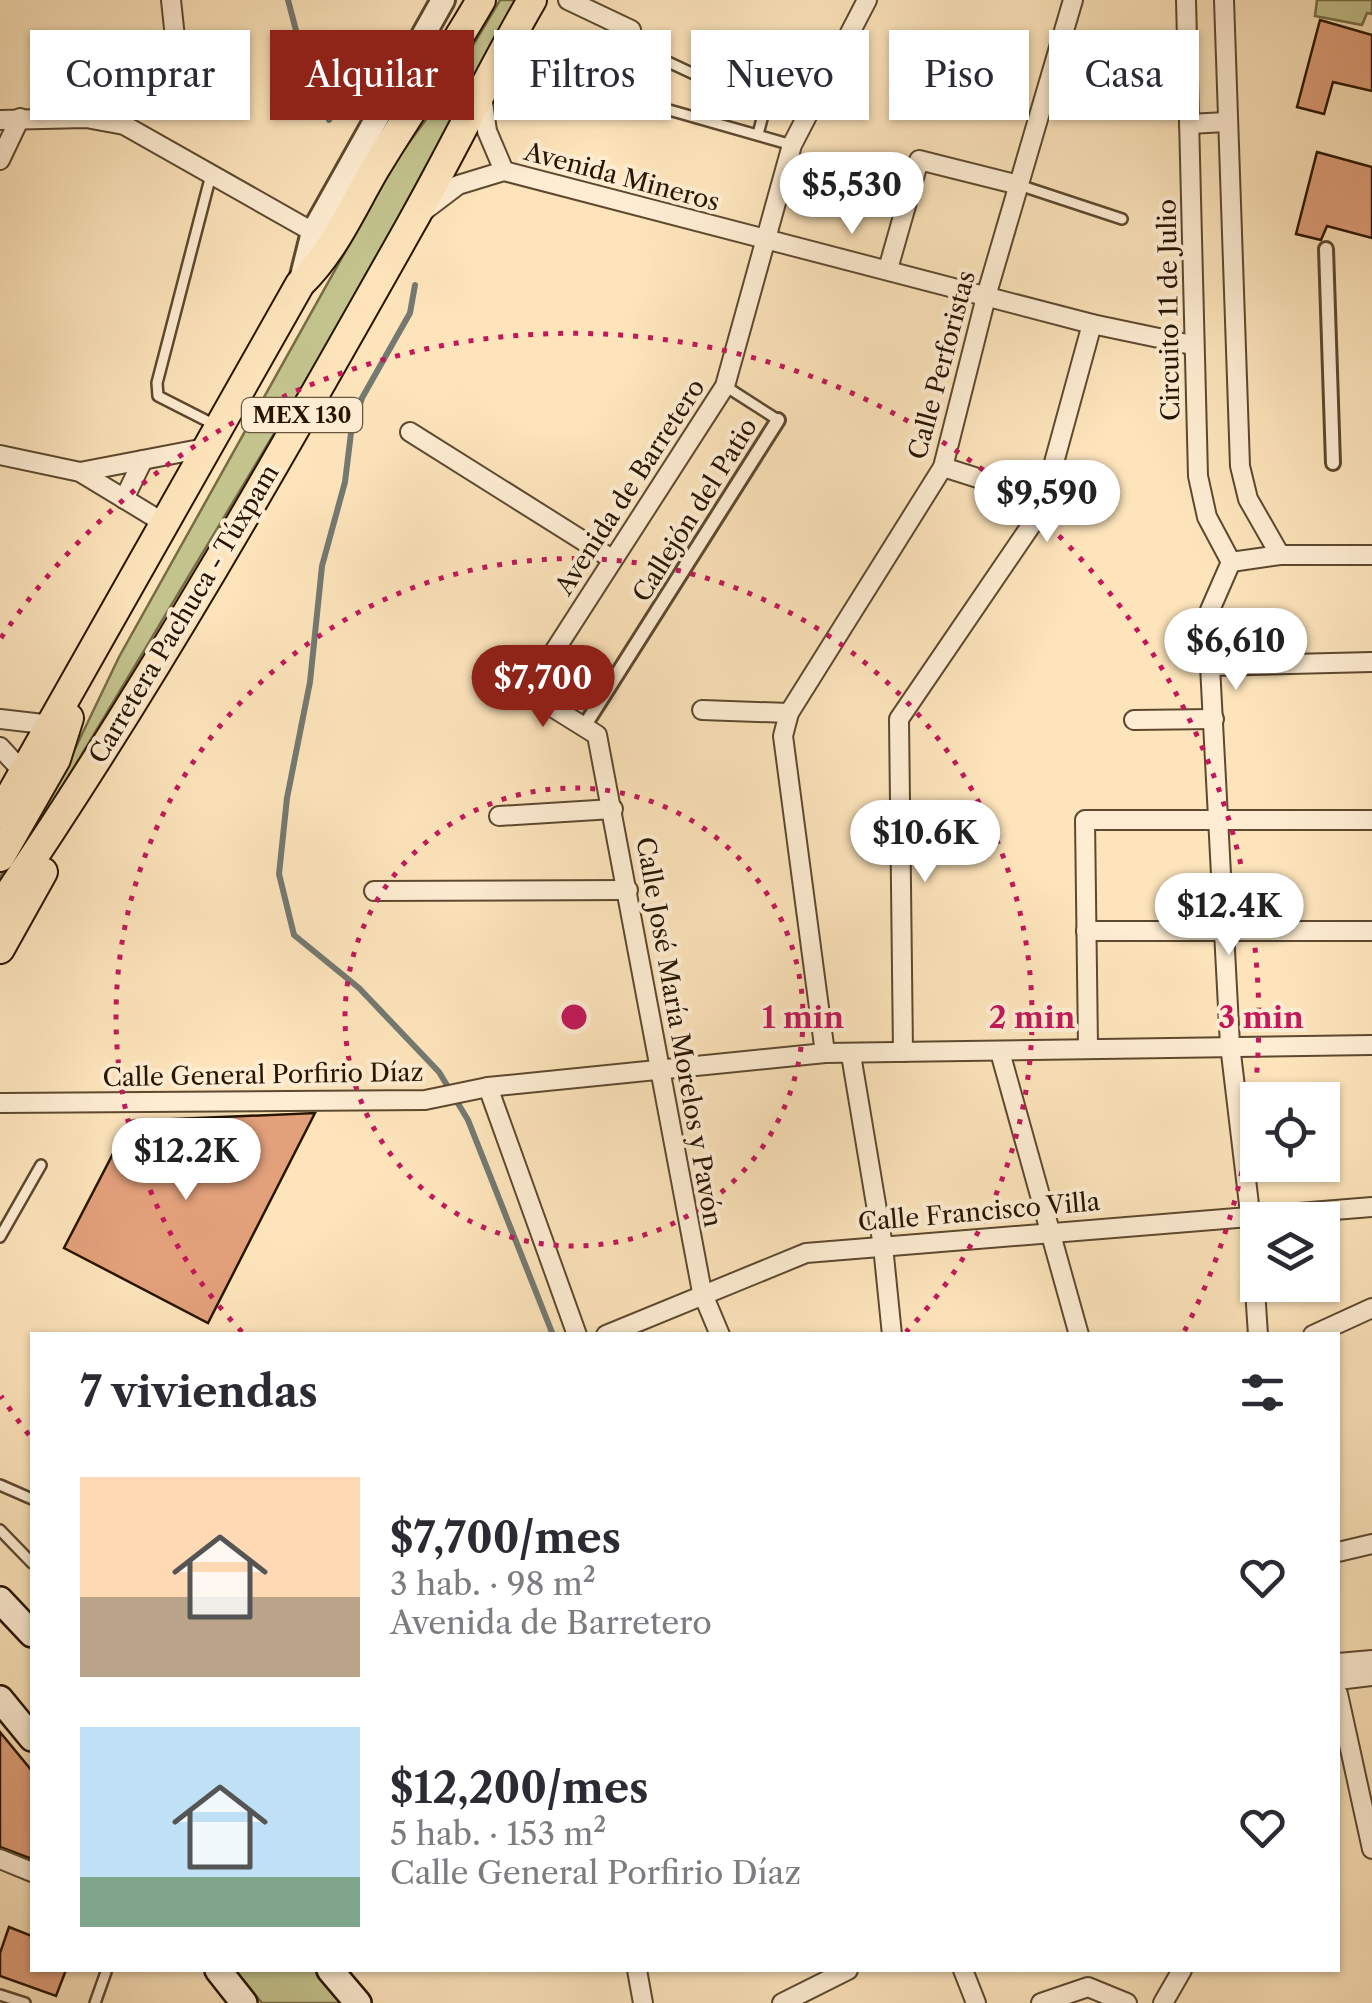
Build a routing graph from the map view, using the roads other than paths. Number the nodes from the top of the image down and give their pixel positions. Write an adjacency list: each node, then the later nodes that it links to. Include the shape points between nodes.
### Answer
1 (171, 0): 10 (street)
2 (443, 0): 25 (street, MEX 130)
3 (481, 0): 29 (main road, MEX 130, via 326,259)
4 (532, 0): 12 (main road, Carretera Pachuca - Túxpam / MEX 130)
5 (568, 0): 11 (street)
6 (867, 0): 18 (street, Avenida de Barretero)
7 (1073, 0): 22 (street, Calle Perforistas)
8 (1186, 0): 16 (street, Circuito 11 de Julio)
9 (1224, 0): 15 (street)
10 (174, 30)
11 (631, 30)
12 (482, 88): 20 (street, Avenida Mineros, via 487,131); 24 (main road, Carretera Pachuca - Túxpam / MEX 130)
13 (20, 118): 14 (street); 19 (street); 21 (street, via 86,118 124,126)
14 (0, 120)
15 (1226, 122): 16 (street); 45 (street, via 1240,466 1248,499)
16 (1189, 124): 32 (street, Circuito 11 de Julio)
17 (758, 134): 17 (lane, via 760,105 666,61 659,64 646,94 655,106); 18 (lane)
18 (792, 145): 26 (street, Avenida de Barretero)
19 (0, 160)
20 (504, 171): 24 (street, Avenida Mineros, via 458,186); 26 (street, Avenida Mineros)
21 (212, 172): 25 (street); 36 (lane, via 157,383 158,396)
22 (1019, 184): 23 (lane); 28 (street, via 918,160); 30 (street, Calle Perforistas)
23 (1122, 219)
24 (412, 222): 66 (main road, Carretera Pachuca - Túxpam / MEX 130)
25 (313, 232): 29 (street, MEX 130)
26 (768, 242): 28 (street, Avenida Mineros); 33 (street, Avenida de Barretero)
27 (1326, 249): 39 (street)
28 (888, 269): 30 (street, Avenida Mineros)
29 (300, 284): 36 (main road, MEX 130)
30 (987, 294): 31 (street, Avenida Mineros); 40 (street, Calle Perforistas)
31 (1092, 324): 32 (street, Avenida Mineros); 43 (street)
32 (1192, 345): 48 (street, Circuito 11 de Julio, via 1198,476 1207,517)
33 (726, 386): 34 (lane); 47 (street, Avenida de Barretero)
34 (778, 420): 58 (street, Callejón del Patio)
35 (410, 432): 47 (street)
36 (212, 437): 38 (street); 44 (main road, MEX 130)
37 (0, 455): 41 (street)
38 (143, 460): 41 (street); 42 (street)
39 (1333, 463)
40 (943, 467): 43 (street); 53 (street, Calle Perforistas)
41 (80, 472): 42 (street)
42 (124, 499): 44 (street)
43 (1044, 499): 78 (street, via 900,718)
44 (164, 523): 51 (main road, MEX 130)
45 (1280, 554): 46 (street); 48 (street)
46 (1372, 555)
47 (612, 559): 58 (street, Avenida de Barretero, via 528,692)
48 (1231, 562): 50 (street, via 1210,610)
49 (1372, 662): 50 (street)
50 (1210, 666): 54 (street)
51 (85, 668): 57 (main road, MEX 130); 67 (main road, via 56,759)
52 (702, 710): 53 (street)
53 (790, 713): 80 (street, via 783,736)
54 (1214, 718): 56 (street); 64 (street)
55 (0, 720): 57 (street)
56 (1134, 720)
57 (52, 726): 60 (main road, MEX 130)
58 (591, 730): 61 (street, Calle José María Morelos y Pavón)
59 (0, 747): 60 (street)
60 (24, 773): 62 (main road, MEX 130)
61 (613, 810): 63 (street); 68 (street, Calle José María Morelos y Pavón)
62 (0, 814)
63 (499, 816)
64 (1221, 820): 65 (street); 71 (street, via 1084,820); 73 (street)
65 (1372, 820)
66 (60, 823): 70 (main road, Carretera Pachuca - Túxpam / MEX 130); 74 (main road, via 43,873)
67 (0, 857)
68 (628, 890): 69 (street); 82 (street, Calle José María Morelos y Pavón)
69 (374, 892)
70 (0, 907)
71 (1086, 931): 73 (street); 77 (street)
72 (1372, 931): 73 (street)
73 (1224, 935): 75 (street)
74 (0, 949)
75 (1230, 1045): 76 (street, Calle General Porfirio Díaz); 77 (street, Calle General Porfirio Díaz); 86 (street)
76 (1372, 1045)
77 (1088, 1047): 79 (street, Calle General Porfirio Díaz)
78 (903, 1052): 79 (street, Calle General Porfirio Díaz); 81 (street, Calle General Porfirio Díaz)
79 (1000, 1052): 90 (street)
80 (825, 1053): 81 (street, Calle General Porfirio Díaz); 82 (street, Calle General Porfirio Díaz)
81 (852, 1055): 92 (street)
82 (660, 1071): 83 (street, Calle General Porfirio Díaz); 93 (street, Calle José María Morelos y Pavón)
83 (481, 1088): 84 (street, Calle General Porfirio Díaz, via 424,1100); 96 (street)
84 (0, 1103)
85 (41, 1166): 91 (lane)
86 (1249, 1202)
87 (1372, 1207): 88 (street, Calle Francisco Villa)
88 (1340, 1209)
89 (1240, 1215): 90 (street, Calle Francisco Villa)
90 (1050, 1230): 92 (street, Calle Francisco Villa); 100 (street)
91 (0, 1237)
92 (883, 1246): 93 (street, Calle Francisco Villa, via 806,1253); 99 (street)
93 (702, 1292): 97 (street, Calle Francisco Villa); 98 (street, Calle José María Morelos y Pavón)
94 (1256, 1302): 101 (street)
95 (1372, 1308): 102 (street)
96 (577, 1332)
97 (613, 1332)
98 (719, 1332)
99 (892, 1332)
100 (1079, 1332)
101 (1258, 1332)
102 (1319, 1332)
103 (0, 1484): 104 (lane)
104 (30, 1498)
105 (0, 1530): 108 (lane)
106 (1372, 1544): 107 (street)
107 (1340, 1552)
108 (30, 1562)
109 (0, 1600): 110 (main road)
110 (30, 1632)
111 (1372, 1660): 112 (street)
112 (1340, 1663)
113 (1372, 1676): 114 (street)
114 (1340, 1680)
115 (0, 1699): 117 (main road)
116 (1340, 1704): 118 (street)
117 (30, 1736)
118 (1366, 1786): 119 (street)
119 (1372, 1849)
120 (0, 1858): 121 (street)
121 (30, 1871)
122 (106, 1972): 131 (lane)
123 (220, 1972): 132 (main road)
124 (332, 1972): 133 (main road)
125 (638, 1972): 134 (street)
126 (844, 1972): 135 (street)
127 (965, 1972): 136 (street)
128 (1181, 1972): 139 (street)
129 (0, 1995): 130 (lane)
130 (25, 2003)
131 (95, 2003)
132 (244, 2003)
133 (358, 2003)
134 (643, 2003)
135 (782, 2003)
136 (976, 2003)
137 (1040, 2003): 138 (street, via 1088,1988)
138 (1127, 2003)
139 (1163, 2003)

